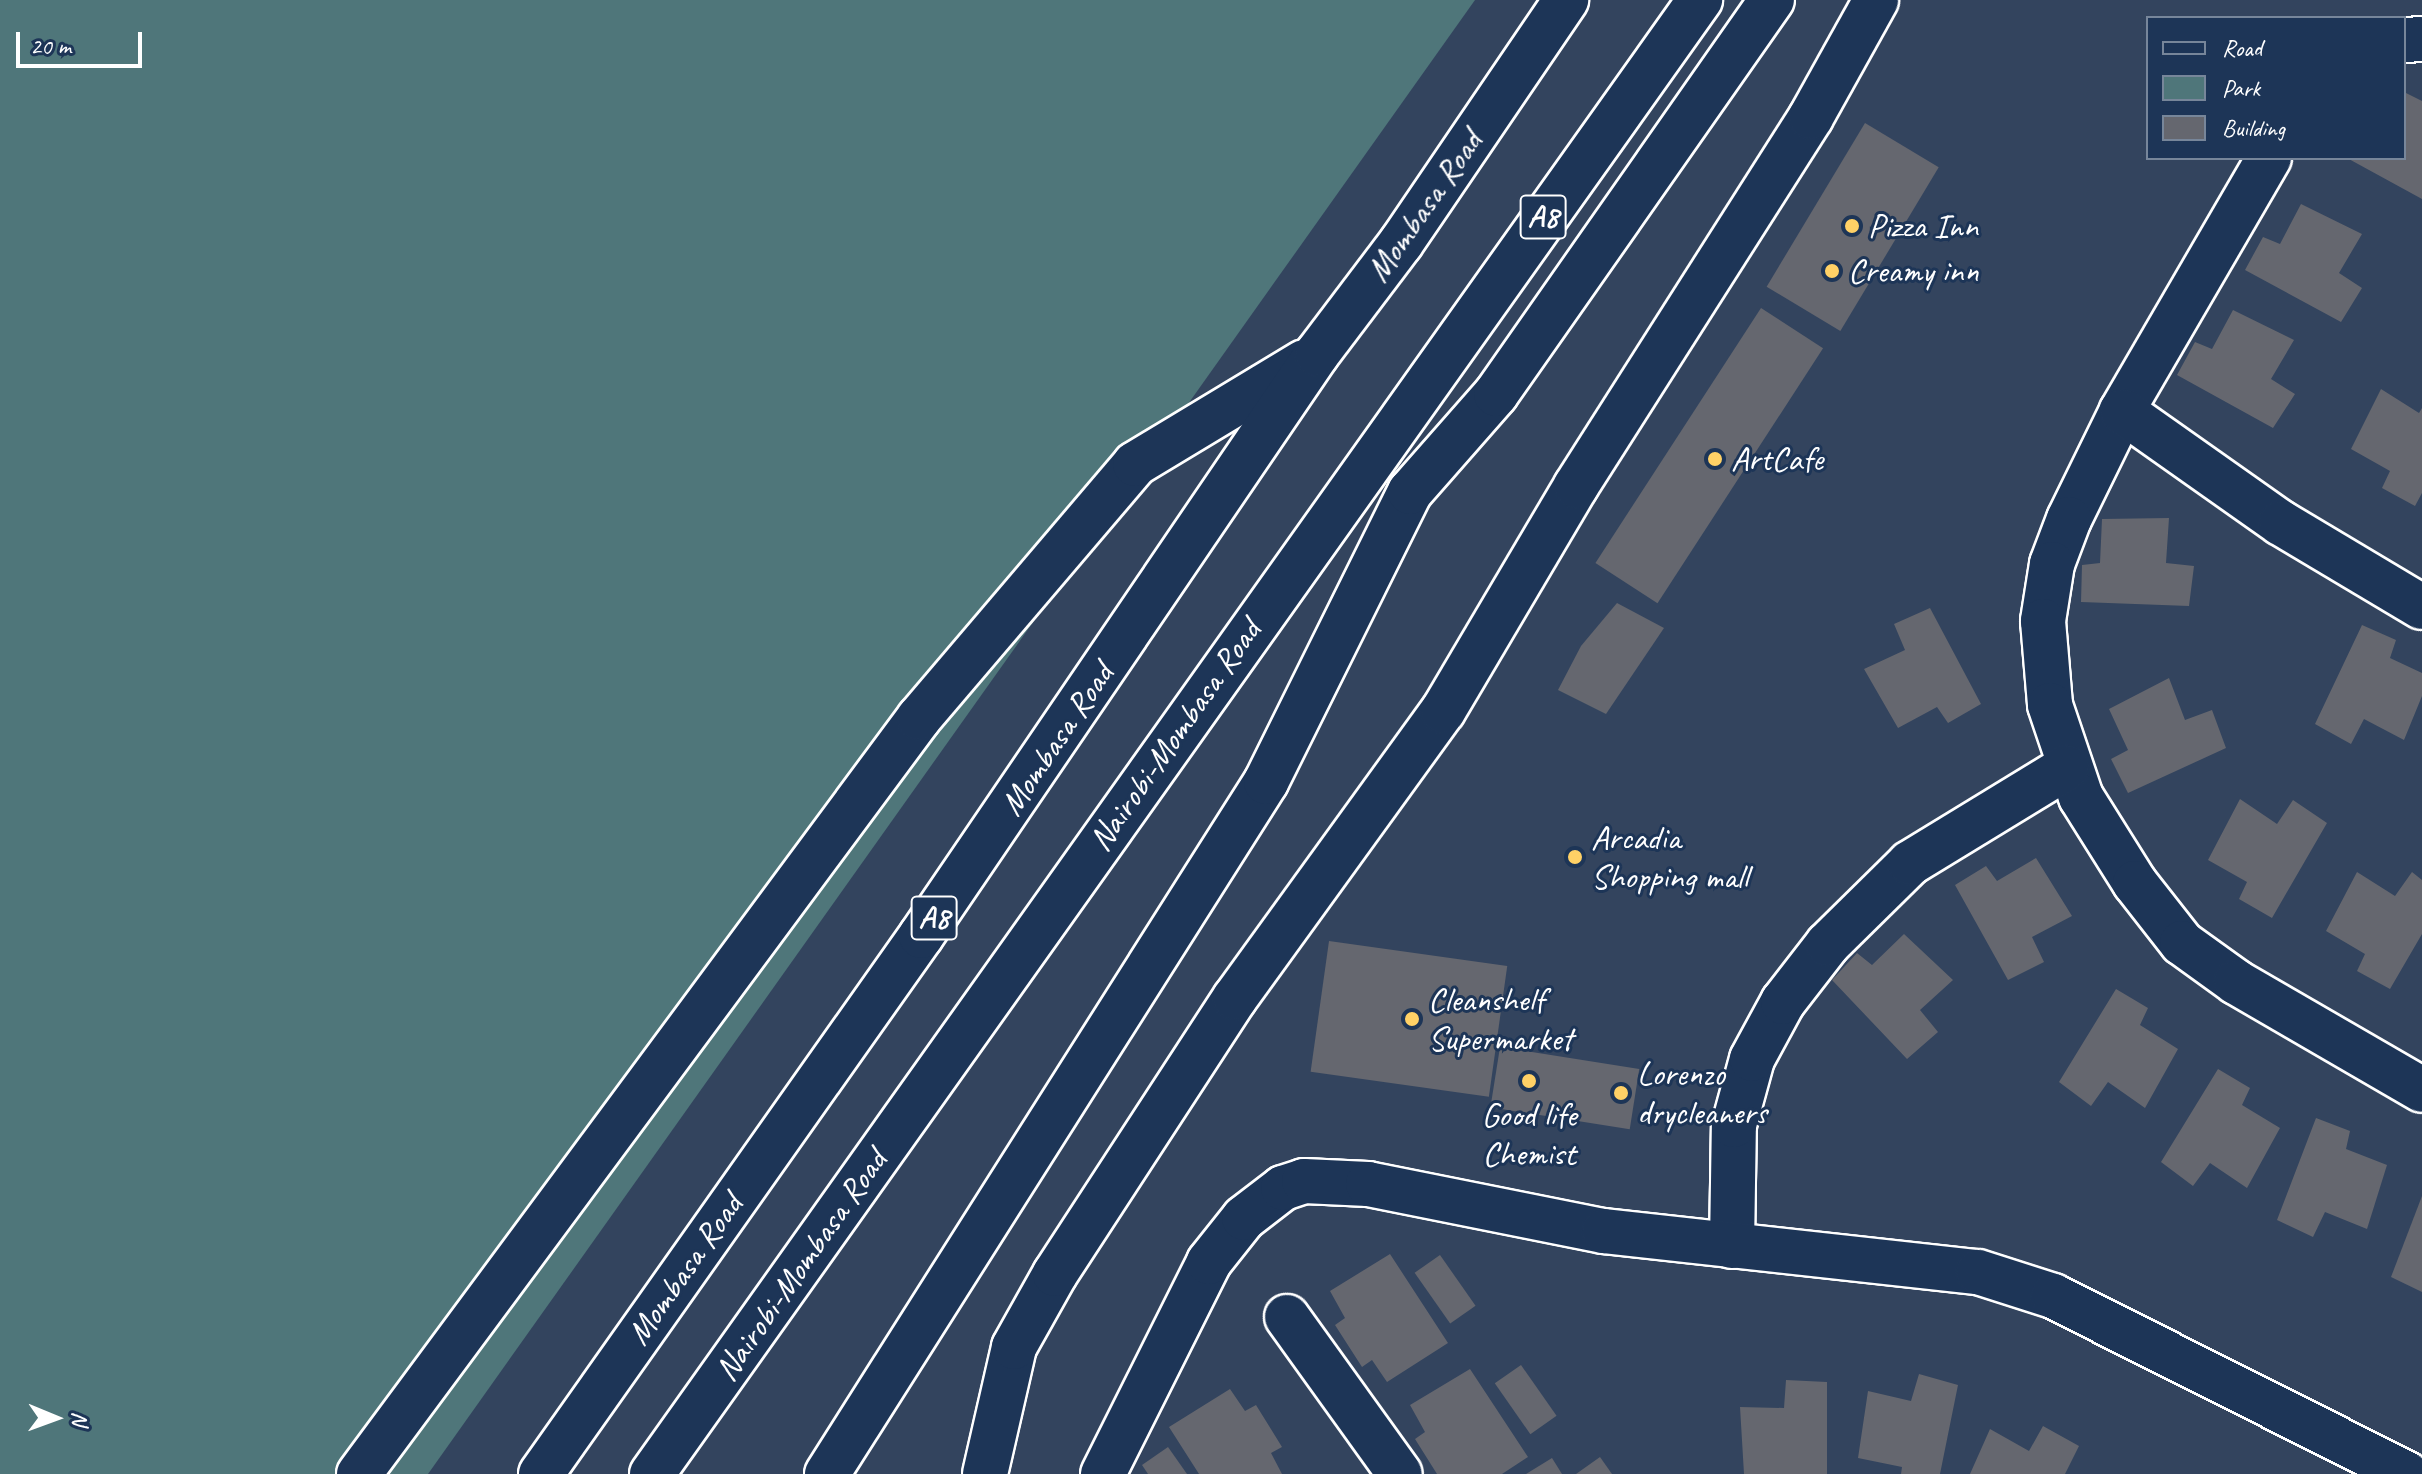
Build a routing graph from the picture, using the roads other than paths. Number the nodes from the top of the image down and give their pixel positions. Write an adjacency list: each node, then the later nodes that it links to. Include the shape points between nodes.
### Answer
1 (1566, 0): 6 (main road, Mombasa Road / A8, via 1401,243)
2 (1700, 0): 8 (main road, Nairobi-Mombasa Road / A8)
3 (1772, 0): 9 (main road, via 1496,394)
4 (1876, 0): 19 (main road, via 1811,117 1576,486 1443,711 1235,998 1055,1274 1014,1347)
5 (2268, 160): 7 (main road)
6 (1317, 354): 15 (main road, via 1135,464 919,718); 16 (main road, Mombasa Road / A8, via 921,936)
7 (2122, 411): 10 (main road, via 2281,523); 11 (main road, via 2052,564 2043,621 2050,705)
8 (1386, 435): 9 (main road); 17 (main road, Nairobi-Mombasa Road / A8)
9 (1410, 492): 18 (main road, via 1266,782)
10 (2422, 607)
11 (2067, 767): 12 (main road, via 2135,883 2182,943 2250,991); 13 (main road, via 1910,863 1828,944 1783,1002 1752,1059 1734,1125)
12 (2422, 1090)
13 (1732, 1246): 20 (main road, via 1497,1213 1368,1184 1304,1181 1283,1188 1244,1218 1209,1262); 22 (main road, via 1978,1272 2053,1296)
14 (1287, 1317): 21 (main road)
15 (359, 1474)
16 (541, 1474)
17 (652, 1474)
18 (827, 1474)
19 (985, 1474)
20 (1103, 1474)
21 (1400, 1474)
22 (2407, 1474)

